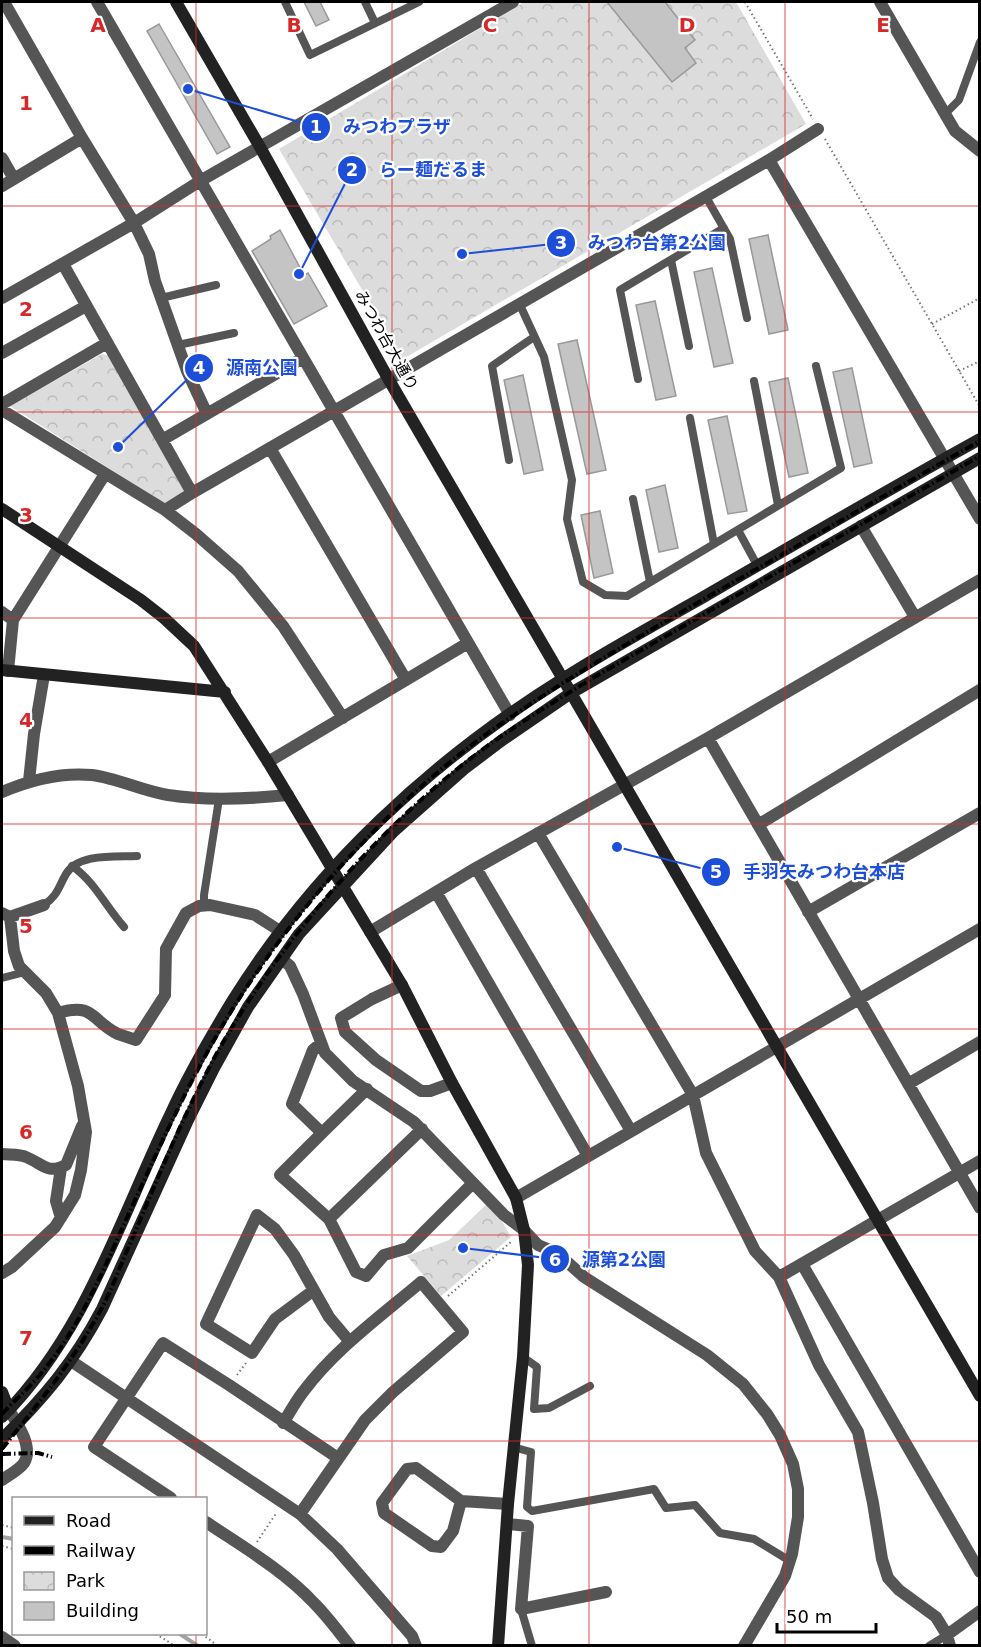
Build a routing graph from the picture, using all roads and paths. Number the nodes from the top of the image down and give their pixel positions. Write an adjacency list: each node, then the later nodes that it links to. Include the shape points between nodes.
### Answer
1 (4, 2): 14 (street)
2 (97, 2): 20 (street)
3 (176, 2): 15 (street, みつわ台大通り)
4 (285, 2): 10 (lane, via 310,55)
5 (365, 2): 10 (lane)
6 (420, 2): 10 (lane)
7 (513, 2): 15 (street)
8 (745, 2): 13 (path)
9 (880, 2): 12 (street)
10 (375, 23)
11 (980, 42): 12 (lane, via 959,100)
12 (945, 114): 16 (street, via 955,131)
13 (819, 129): 18 (street); 34 (path)
14 (82, 138): 19 (street); 23 (street)
15 (260, 147): 20 (street); 46 (street, みつわ台大通り)
16 (980, 151)
17 (2, 158): 19 (street)
18 (769, 160): 22 (street); 57 (street)
19 (14, 179): 21 (street)
20 (200, 181): 23 (street); 41 (street)
21 (2, 186)
22 (706, 197): 24 (lane); 31 (street)
23 (134, 223): 26 (street); 29 (street, via 149,254)
24 (724, 228): 25 (lane); 33 (lane, via 730,239)
25 (671, 260): 39 (lane); 45 (lane, via 620,290)
26 (63, 264): 28 (street); 32 (street)
27 (216, 285): 29 (lane)
28 (2, 298)
29 (161, 298): 38 (street)
30 (980, 298): 34 (path)
31 (519, 305): 36 (lane); 46 (street)
32 (86, 306): 37 (street); 40 (street)
33 (747, 318)
34 (932, 325): 44 (path)
35 (234, 333): 38 (lane)
36 (534, 337): 59 (lane, via 492,366); 74 (lane, via 544,357 572,480 567,519 583,582 605,595 627,596)
37 (107, 343): 48 (street); 55 (street)
38 (178, 345): 52 (street)
39 (689, 346)
40 (2, 352)
41 (303, 358): 51 (street); 52 (street)
42 (980, 361): 44 (path)
43 (816, 366): 64 (lane, via 841,468)
44 (959, 372): 49 (path)
45 (638, 379)
46 (389, 380): 51 (street); 81 (street, みつわ台大通り)
47 (754, 381): 64 (lane)
48 (2, 404)
49 (980, 407)
50 (2, 410): 61 (street)
51 (334, 412): 56 (street); 78 (street)
52 (207, 414): 55 (street)
53 (690, 418): 70 (lane)
54 (980, 439): 57 (street)
55 (162, 440): 62 (street)
56 (270, 448): 62 (street); 82 (street)
57 (945, 458): 60 (street); 72 (street)
58 (980, 458): 60 (street)
59 (509, 460)
60 (953, 473): 67 (street); 68 (street)
61 (105, 474): 66 (street); 71 (street)
62 (192, 493): 66 (street)
63 (633, 499): 74 (lane)
64 (778, 505): 69 (lane)
65 (2, 509): 71 (street)
66 (165, 510): 87 (street, via 238,571 283,626)
67 (980, 519)
68 (861, 526): 76 (street); 85 (street)
69 (738, 530): 70 (lane); 72 (lane)
70 (714, 544): 74 (lane)
71 (60, 547): 77 (street); 84 (street, via 164,618 194,646)
72 (757, 565): 81 (street)
73 (980, 580): 76 (street)
74 (650, 582)
75 (2, 612): 77 (street)
76 (915, 617): 88 (street)
77 (13, 620): 79 (street)
78 (468, 644): 82 (street); 86 (street)
79 (5, 671): 80 (street)
80 (44, 675): 84 (street); 90 (street)
81 (563, 678): 85 (street, みつわ台大通り); 86 (street)
82 (406, 680): 87 (street)
83 (980, 690): 96 (street)
84 (225, 692): 89 (street)
85 (571, 693): 91 (street, みつわ台大通り); 102 (street, via 434,794)
86 (510, 715): 100 (street, via 454,754 380,819)
87 (342, 718): 89 (street)
88 (708, 738): 91 (street); 96 (street)
89 (268, 762): 93 (street)
90 (29, 781): 92 (street); 94 (street, via 92,775 167,795)
91 (625, 785): 97 (street); 120 (street, みつわ台大通り)
92 (2, 792)
93 (288, 795): 94 (street); 100 (street)
94 (219, 799): 104 (lane)
95 (980, 813): 106 (street)
96 (758, 825): 106 (street)
97 (538, 833): 101 (street); 124 (street)
98 (137, 856): 99 (lane, via 102,858)
99 (72, 866): 105 (lane, via 54,898); 108 (lane, via 84,875)
100 (333, 868): 102 (street); 110 (street)
101 (476, 868): 103 (street); 127 (street)
102 (342, 886): 111 (street); 112 (street)
103 (436, 892): 111 (street); 130 (street)
104 (204, 904): 110 (street, via 255,915); 117 (street, via 186,913 166,949 165,995 136,1040 117,1033 90,1012 75,1008)
105 (44, 905): 107 (street)
106 (808, 912): 116 (street)
107 (6, 915): 113 (street, via 19,966)
108 (124, 927)
109 (980, 929): 116 (street)
110 (280, 931): 155 (street, via 198,1059 66,1337)
111 (370, 932): 115 (street)
112 (282, 959): 119 (street, via 290,966); 149 (street, via 248,1007 214,1068 102,1309)
113 (25, 972): 114 (lane); 117 (street, via 46,993)
114 (2, 978)
115 (402, 985): 121 (street); 121 (street, via 341,1018 345,1032 376,1060 421,1091)
116 (858, 999): 120 (street); 122 (street)
117 (58, 1013): 125 (street)
118 (980, 1042): 122 (street)
119 (321, 1043): 123 (street, via 325,1053 353,1081); 128 (street, via 313,1050 292,1104)
120 (776, 1046): 124 (street); 139 (street, みつわ台大通り)
121 (452, 1083): 135 (street)
122 (908, 1084): 133 (street)
123 (367, 1089): 126 (street); 128 (street)
124 (693, 1095): 127 (street); 143 (street, via 706,1152 755,1251)
125 (84, 1122): 132 (street, via 66,1165); 137 (street, via 86,1132 77,1187)
126 (422, 1129): 134 (street); 138 (street)
127 (631, 1131): 130 (street)
128 (322, 1133): 138 (street, via 280,1175)
129 (2, 1154): 132 (street, via 25,1157 44,1168)
130 (588, 1156): 135 (street)
131 (980, 1161): 133 (street)
132 (61, 1168): 137 (street, via 56,1201)
133 (959, 1173): 136 (street); 139 (street)
134 (473, 1183): 138 (street, via 408,1248 384,1255 366,1276 356,1272); 140 (street)
135 (516, 1198): 140 (street)
136 (980, 1208)
137 (61, 1218): 142 (street)
138 (329, 1220)
139 (877, 1220): 141 (street); 153 (street, みつわ台大通り)
140 (525, 1235): 145 (path); 148 (street, via 528,1265); 170 (street, via 707,1355 750,1392 780,1435 796,1476 798,1517)
141 (802, 1264): 143 (street); 171 (street)
142 (2, 1273)
143 (779, 1277): 179 (street, via 819,1365 858,1432 888,1578 936,1617)
144 (314, 1290): 146 (street, via 329,1317); 147 (street, via 275,1319); 147 (street, via 275,1229 257,1215 206,1324)
145 (439, 1303): 146 (street, via 421,1282); 160 (street, via 463,1332 365,1420)
146 (350, 1342): 156 (street, via 303,1392)
147 (252, 1353): 150 (path)
148 (523, 1357): 151 (lane, via 537,1367 534,1409 549,1408); 159 (street)
149 (71, 1361): 154 (street); 157 (street)
150 (230, 1385): 154 (street, via 163,1343); 156 (street)
151 (590, 1386)
152 (2, 1392): 155 (street)
153 (980, 1395)
154 (126, 1398): 162 (street, via 94,1447); 164 (street)
155 (5, 1414): 157 (street)
156 (283, 1423): 160 (street)
157 (17, 1424): 158 (street); 161 (street, via 26,1441 27,1456 20,1467)
158 (2, 1439)
159 (513, 1447): 165 (street); 170 (lane, via 531,1452 527,1507 531,1512 654,1489 666,1508 695,1505 720,1533 754,1539)
160 (338, 1458): 166 (street)
161 (2, 1480)
162 (169, 1497)
163 (461, 1501): 163 (street, via 416,1468 407,1469 382,1503 384,1513 432,1546 441,1547 453,1531); 165 (street)
164 (283, 1503): 166 (street); 169 (path)
165 (508, 1504): 168 (street)
166 (300, 1515): 185 (street, via 337,1549 412,1636)
167 (207, 1523): 169 (street)
168 (507, 1524): 173 (street, via 528,1526); 186 (street)
169 (250, 1552): 184 (street, via 314,1602)
170 (790, 1561): 188 (street, via 780,1586)
171 (980, 1572)
172 (606, 1592): 173 (street)
173 (521, 1609): 187 (lane)
174 (980, 1611): 179 (street)
175 (158, 1635): 181 (path)
176 (204, 1635): 178 (path)
177 (2, 1637): 180 (street)
178 (211, 1640): 182 (path); 183 (path)
179 (949, 1640): 189 (lane)
180 (15, 1646)
181 (176, 1646)
182 (207, 1646)
183 (218, 1646)
184 (350, 1646)
185 (416, 1646)
186 (498, 1646)
187 (532, 1646)
188 (744, 1646)
189 (929, 1646)

